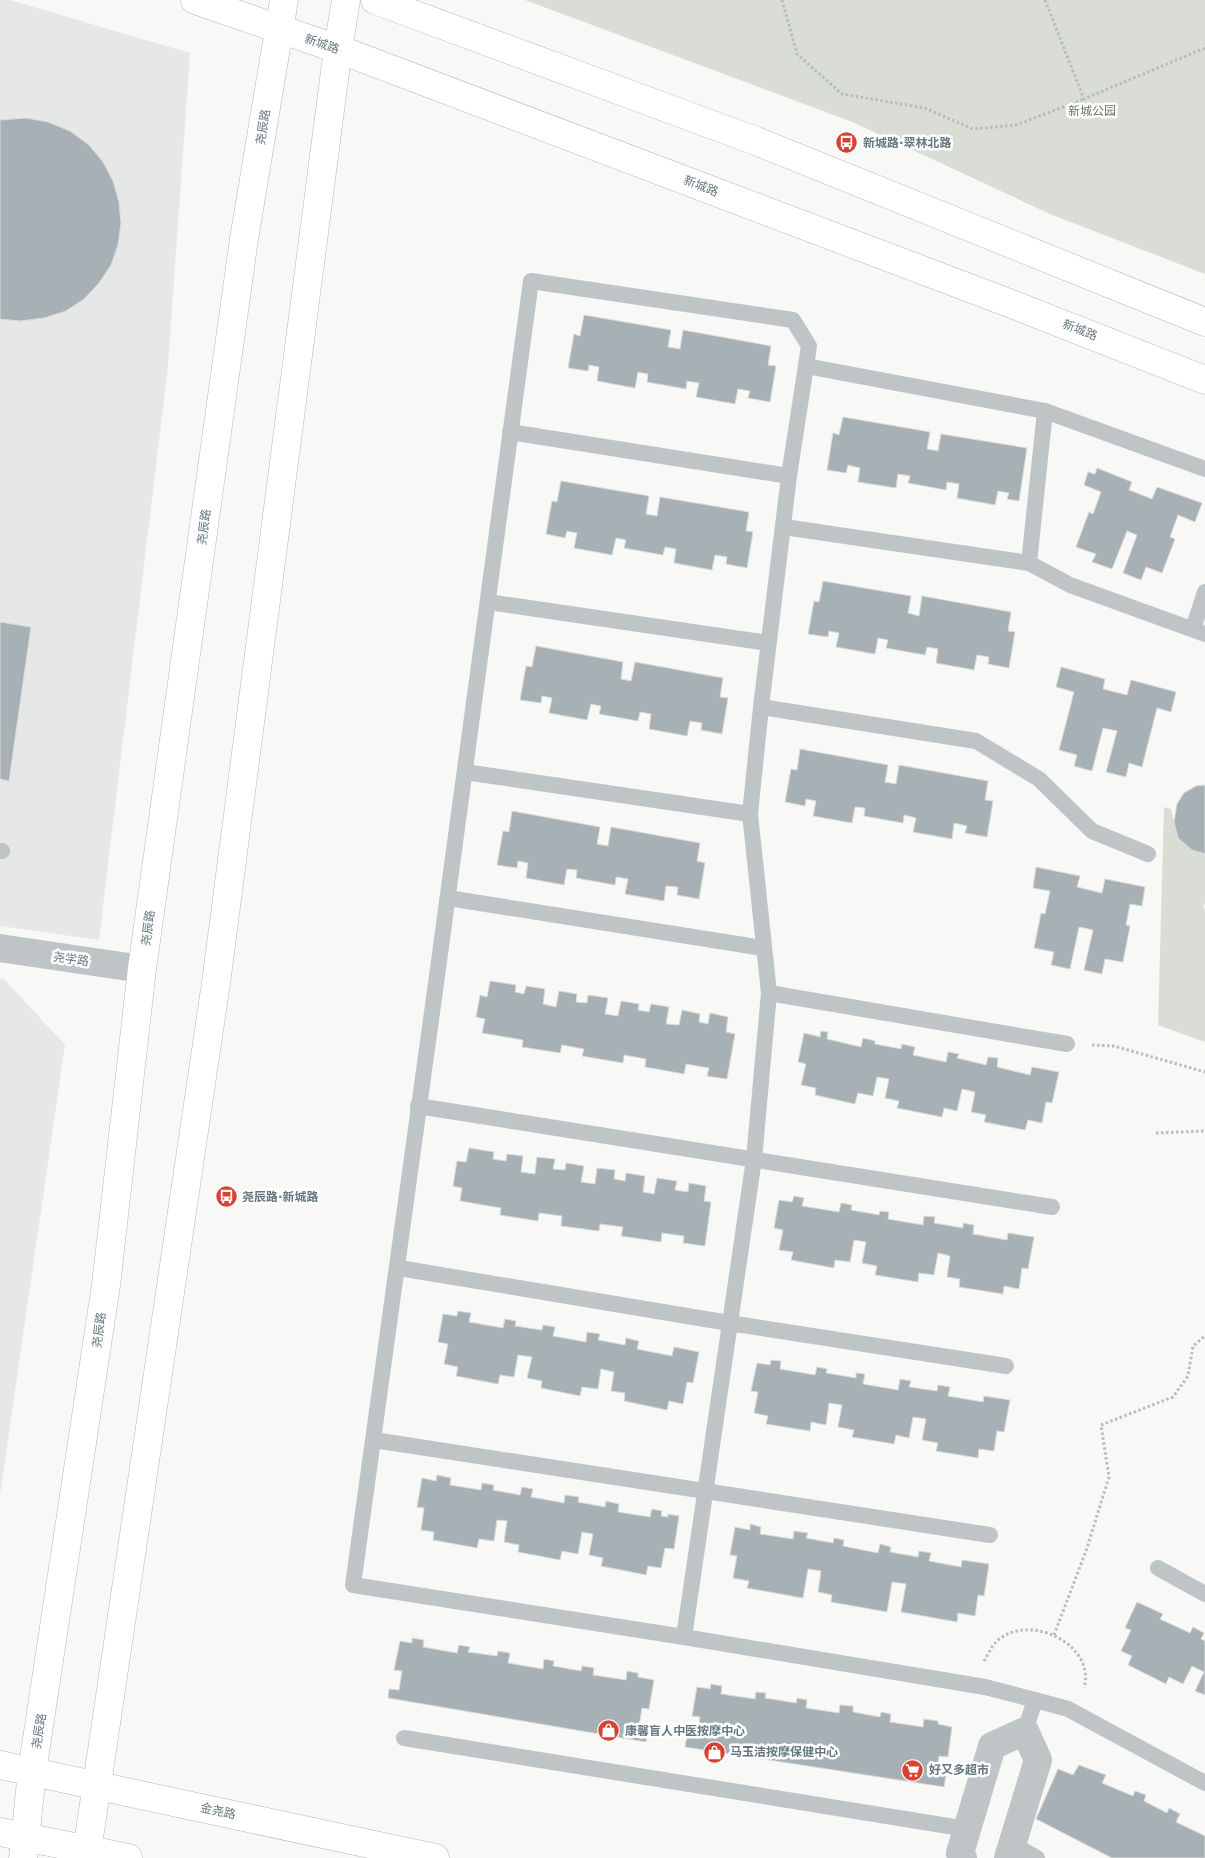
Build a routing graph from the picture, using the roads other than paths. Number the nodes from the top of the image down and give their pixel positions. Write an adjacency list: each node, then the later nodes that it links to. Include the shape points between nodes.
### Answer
1 (195, 0): 5 (main road, 新城路)
2 (284, 0): 5 (main road, 尧辰路)
3 (346, 0): 6 (main road)
4 (375, 0): 7 (main road, via 756,141)
5 (280, 29): 6 (main road, 新城路); 27 (main road, 尧辰路, via 242,259)
6 (338, 48): 9 (main road, 新城路, via 1009,302); 48 (main road, via 216,983)
7 (1205, 322)
8 (806, 366): 10 (lane); 11 (lane, via 809,346 793,320 531,281); 13 (lane)
9 (1205, 380)
10 (1045, 410): 12 (lane); 15 (lane)
11 (510, 432): 13 (lane); 17 (lane)
12 (1205, 470)
13 (789, 476): 14 (lane)
14 (784, 526): 15 (lane); 19 (lane)
15 (1028, 563): 18 (lane, via 1070,585)
16 (1205, 592): 18 (lane)
17 (488, 602): 19 (lane); 21 (lane)
18 (1199, 632)
19 (768, 643): 20 (lane)
20 (761, 707): 22 (lane); 23 (lane, via 976,741 1039,779 1092,832)
21 (465, 772): 22 (lane); 24 (lane)
22 (750, 814): 26 (lane)
23 (1148, 854)
24 (448, 898): 26 (lane); 30 (lane)
25 (0, 948): 27 (street, 尧学路)
26 (763, 948): 28 (lane)
27 (142, 970): 46 (main road, 尧辰路, via 106,1285)
28 (769, 993): 29 (lane); 31 (lane)
29 (1067, 1044)
30 (418, 1106): 31 (lane); 33 (lane)
31 (754, 1159): 32 (lane); 34 (lane)
32 (1052, 1207)
33 (399, 1268): 34 (lane); 36 (lane)
34 (729, 1323): 35 (lane); 37 (lane)
35 (1006, 1366)
36 (374, 1440): 37 (lane); 41 (lane, via 353,1585)
37 (705, 1491): 38 (lane); 41 (lane)
38 (990, 1535)
39 (1158, 1568): 40 (lane)
40 (1205, 1594)
41 (684, 1636): 42 (lane, via 985,1687)
42 (1035, 1700): 43 (lane); 47 (lane, via 1068,1709)
43 (1025, 1731): 49 (street, via 992,1746); 51 (street, via 1038,1760)
44 (404, 1738): 49 (lane)
45 (0, 1766): 46 (main road, 金尧路)
46 (32, 1772): 48 (main road, 金尧路); 50 (main road, 尧辰路)
47 (1205, 1783)
48 (97, 1785): 52 (main road); 54 (main road, 金尧路)
49 (967, 1829): 55 (street, via 960,1853)
50 (16, 1842): 52 (main road)
51 (1010, 1851): 56 (lane)
52 (86, 1853): 53 (main road)
53 (128, 1858)
54 (435, 1858)
55 (963, 1858)
56 (1037, 1858)

